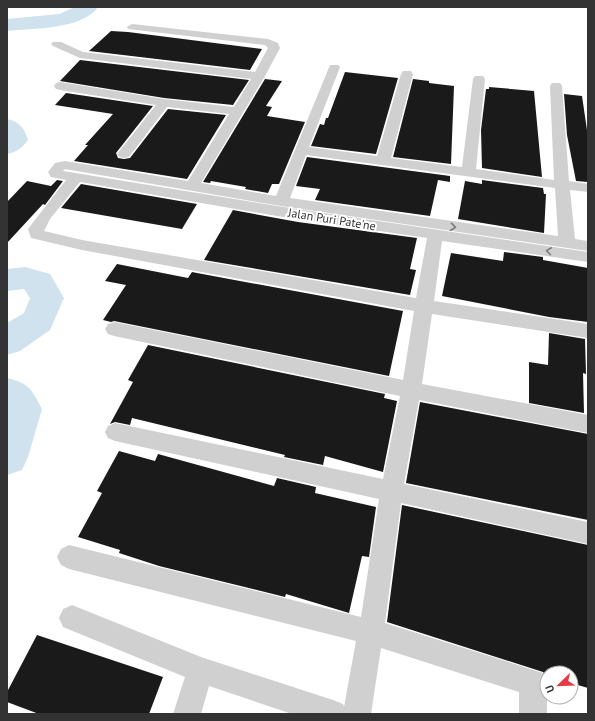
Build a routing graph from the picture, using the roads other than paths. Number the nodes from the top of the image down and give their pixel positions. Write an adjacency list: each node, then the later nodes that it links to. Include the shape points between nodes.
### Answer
1 (132, 27): 5 (street, via 272,44 274,48)
2 (57, 44): 5 (street, via 80,55)
3 (334, 67): 11 (street)
4 (407, 74): 13 (street)
5 (259, 76): 10 (street)
6 (479, 79): 14 (street)
7 (60, 86): 9 (street)
8 (556, 86): 16 (street)
9 (164, 102): 10 (street); 12 (street)
10 (237, 111): 17 (street)
11 (301, 150): 13 (street); 20 (street)
12 (124, 154)
13 (383, 161): 14 (street)
14 (469, 171): 16 (street)
15 (79, 173): 17 (street, Jalan Puri Pate'ne); 19 (street, Jalan Puri Pate'ne); 26 (street, via 36,229 37,234 82,245)
16 (562, 185): 18 (street); 23 (street)
17 (192, 186): 19 (street, Jalan Puri Pate'ne)
18 (588, 188)
19 (237, 199): 20 (street, Jalan Puri Pate'ne); 21 (street, Jalan Puri Pate'ne)
20 (281, 201): 22 (street, Jalan Puri Pate'ne, one-way to 22)
21 (435, 235): 22 (street, Jalan Puri Pate'ne); 26 (street)
22 (494, 238): 23 (street, Jalan Puri Pate'ne); 25 (street, Jalan Puri Pate'ne, one-way to 22)
23 (567, 243): 24 (street, Jalan Puri Pate'ne)
24 (588, 246)
25 (588, 257)
26 (423, 306): 28 (street); 29 (street)
27 (114, 329): 29 (street)
28 (588, 331)
29 (411, 390): 30 (street); 32 (street)
30 (588, 424)
31 (115, 432): 32 (street)
32 (392, 490): 33 (street); 36 (street)
33 (588, 533)
34 (70, 557): 36 (street)
35 (72, 618): 37 (street)
36 (371, 632): 40 (street); 41 (street, via 533,683)
37 (201, 670): 38 (street); 39 (street)
38 (187, 714)
39 (333, 714)
40 (357, 714)
41 (533, 714)

